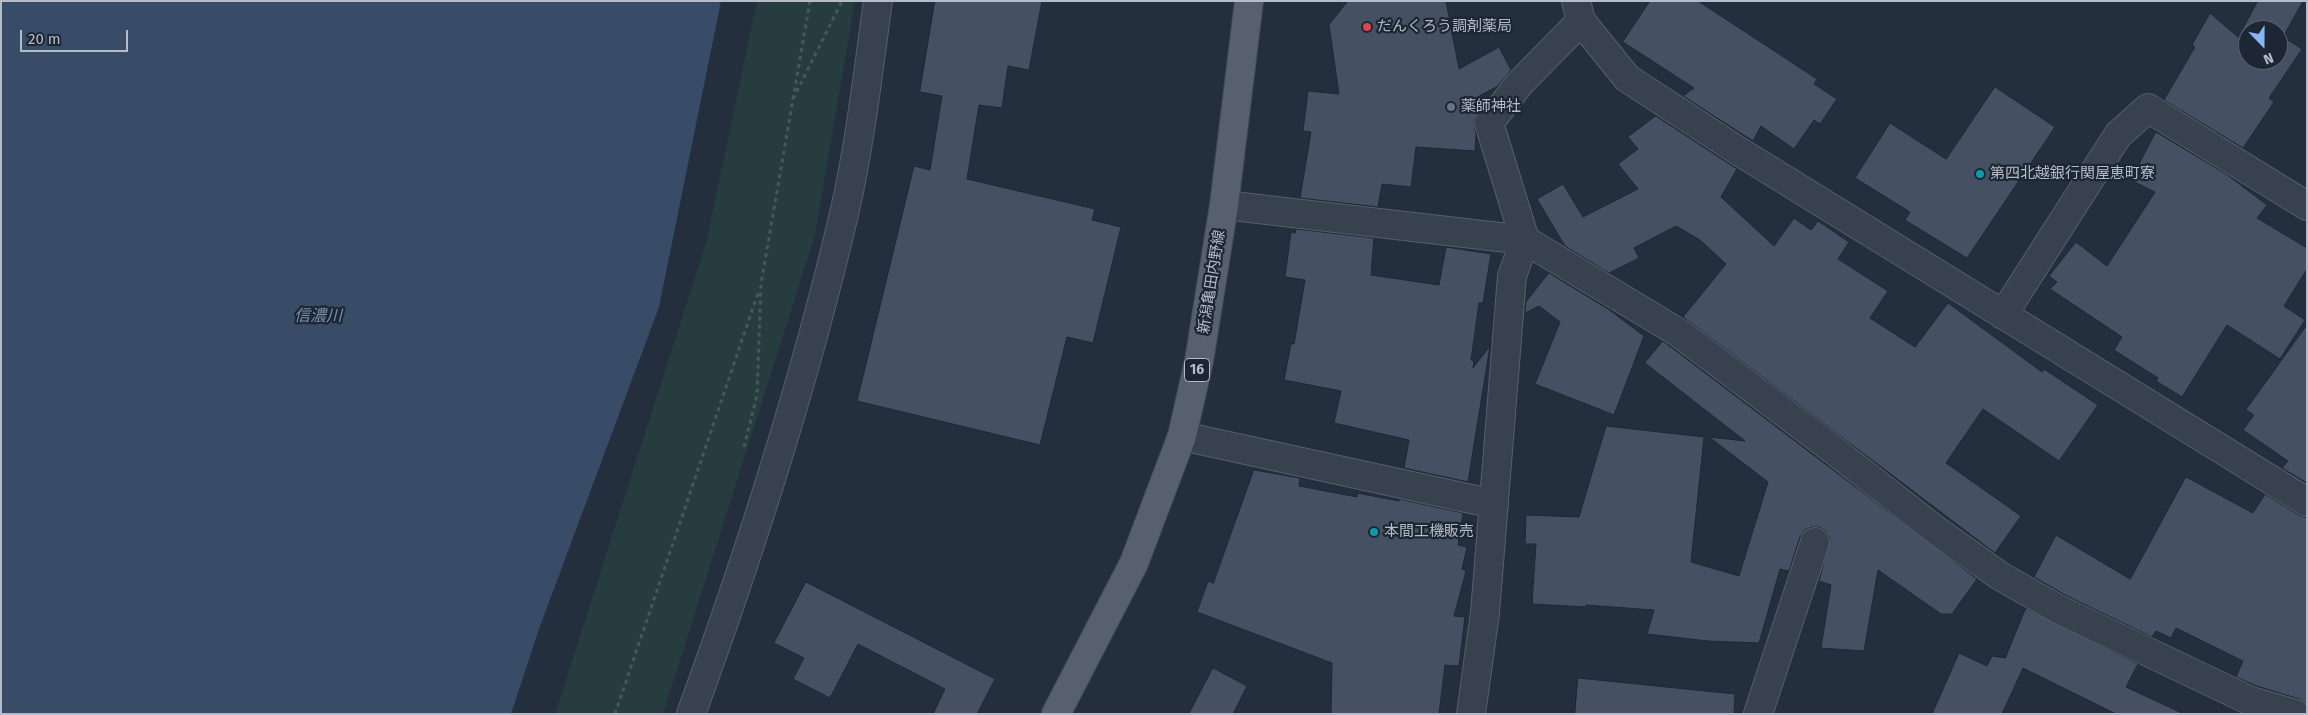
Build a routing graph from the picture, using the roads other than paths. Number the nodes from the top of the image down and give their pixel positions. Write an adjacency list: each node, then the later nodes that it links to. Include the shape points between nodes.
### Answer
1 (878, 1): 12 (street, via 844,213 806,361)
2 (1249, 1): 4 (main road, 新潟亀田内野線 / 16)
3 (1578, 11): 6 (street, via 1489,123); 7 (street, via 1627,78)
4 (1224, 205): 6 (street); 8 (main road, 新潟亀田内野線 / 16, via 1199,361)
5 (2307, 206): 7 (street, via 2148,108 2118,135)
6 (1525, 240): 10 (street, via 1512,276); 16 (street, via 1679,333 1937,532 2000,576 2060,610 2251,701)
7 (2002, 315): 9 (street)
8 (1182, 436): 10 (street); 13 (main road, 新潟亀田内野線 / 16, via 1134,563)
9 (2307, 502)
10 (1494, 504): 14 (street, via 1485,613)
11 (1815, 542): 15 (street)
12 (700, 710)
13 (1056, 714)
14 (1471, 714)
15 (1758, 714)
16 (2295, 714)

